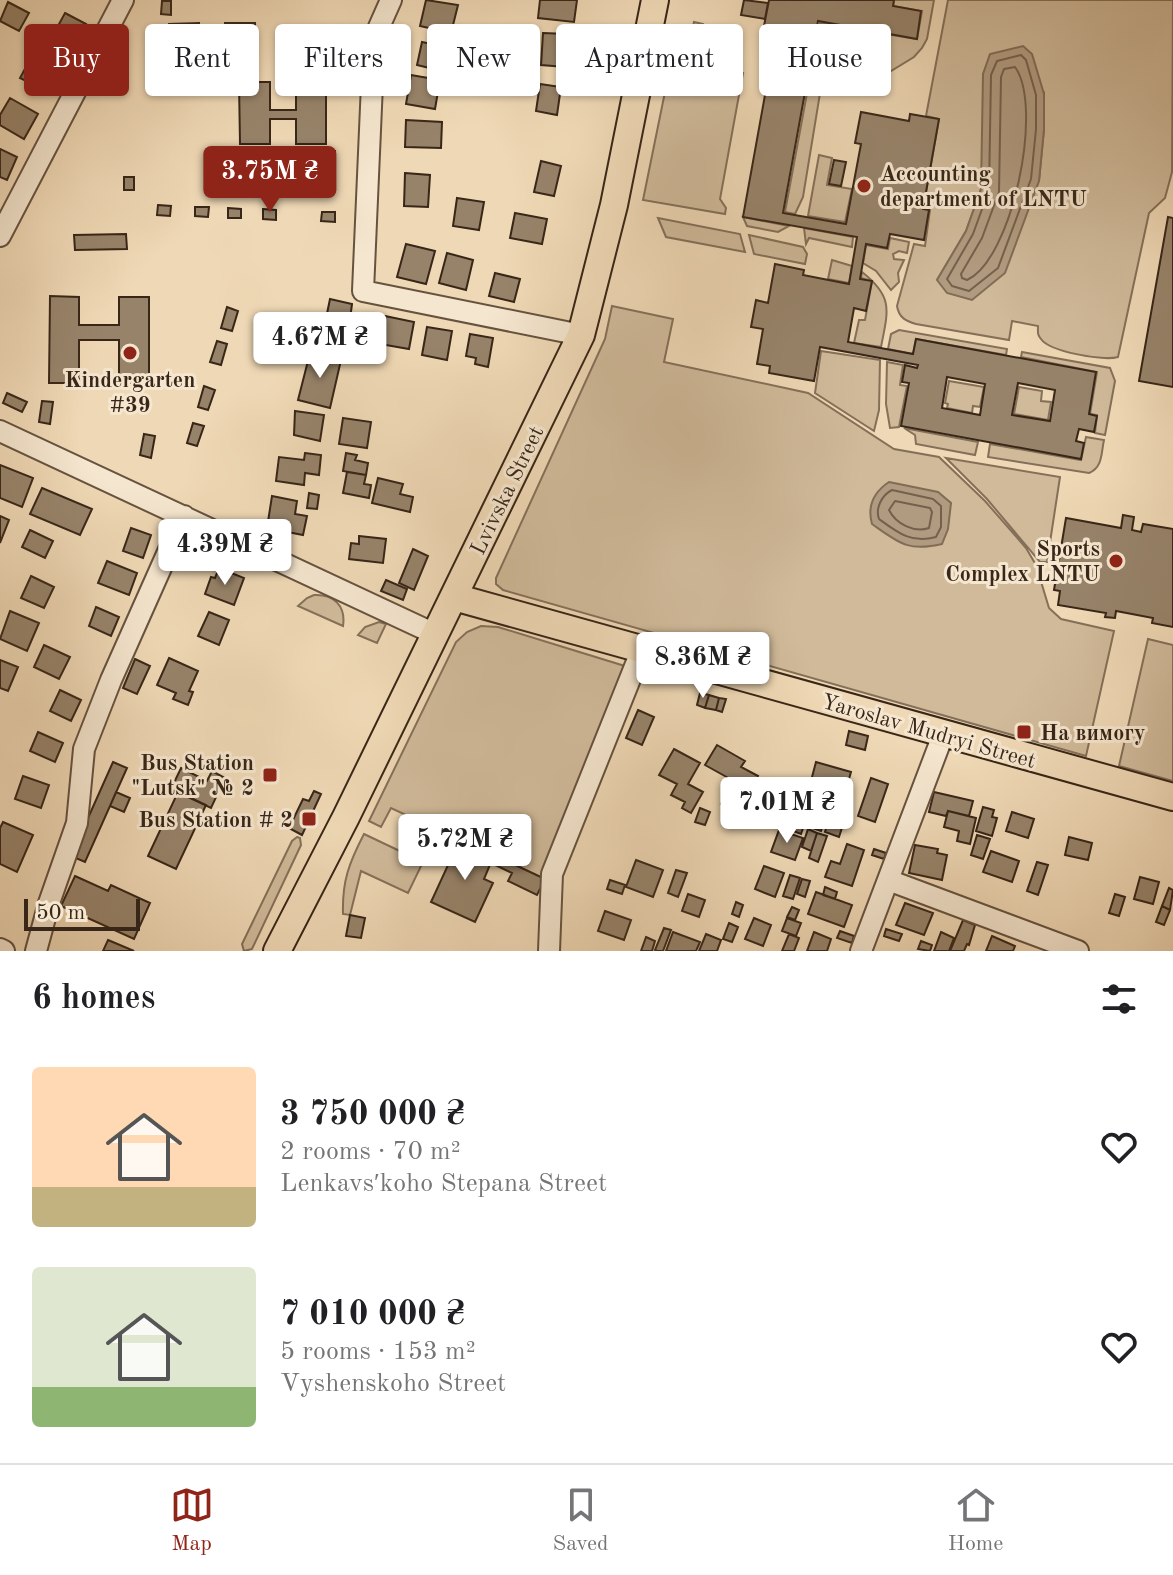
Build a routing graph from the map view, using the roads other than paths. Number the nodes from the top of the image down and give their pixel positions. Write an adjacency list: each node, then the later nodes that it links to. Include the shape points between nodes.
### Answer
1 (123, 0): 4 (street)
2 (391, 0): 5 (street, via 373,61 363,291)
3 (655, 0): 5 (main road, Lvivska Street, via 614,205)
4 (0, 236)
5 (581, 335): 8 (main road, Lvivska Street)
6 (0, 431): 7 (street)
7 (184, 516): 9 (street); 15 (street, via 84,749 77,823)
8 (454, 597): 9 (main road, Lvivska Street); 10 (main road, Yaroslav Mudryi Street)
9 (435, 634): 16 (main road, Lvivska Street)
10 (642, 649): 11 (main road, Yaroslav Mudryi Street); 17 (street, via 552,874)
11 (943, 735): 12 (main road, Yaroslav Mudryi Street); 13 (street)
12 (1173, 797)
13 (888, 880): 14 (street); 18 (street)
14 (1040, 944): 19 (street)
15 (36, 951)
16 (277, 951)
17 (549, 951)
18 (861, 951)
19 (1078, 951)

